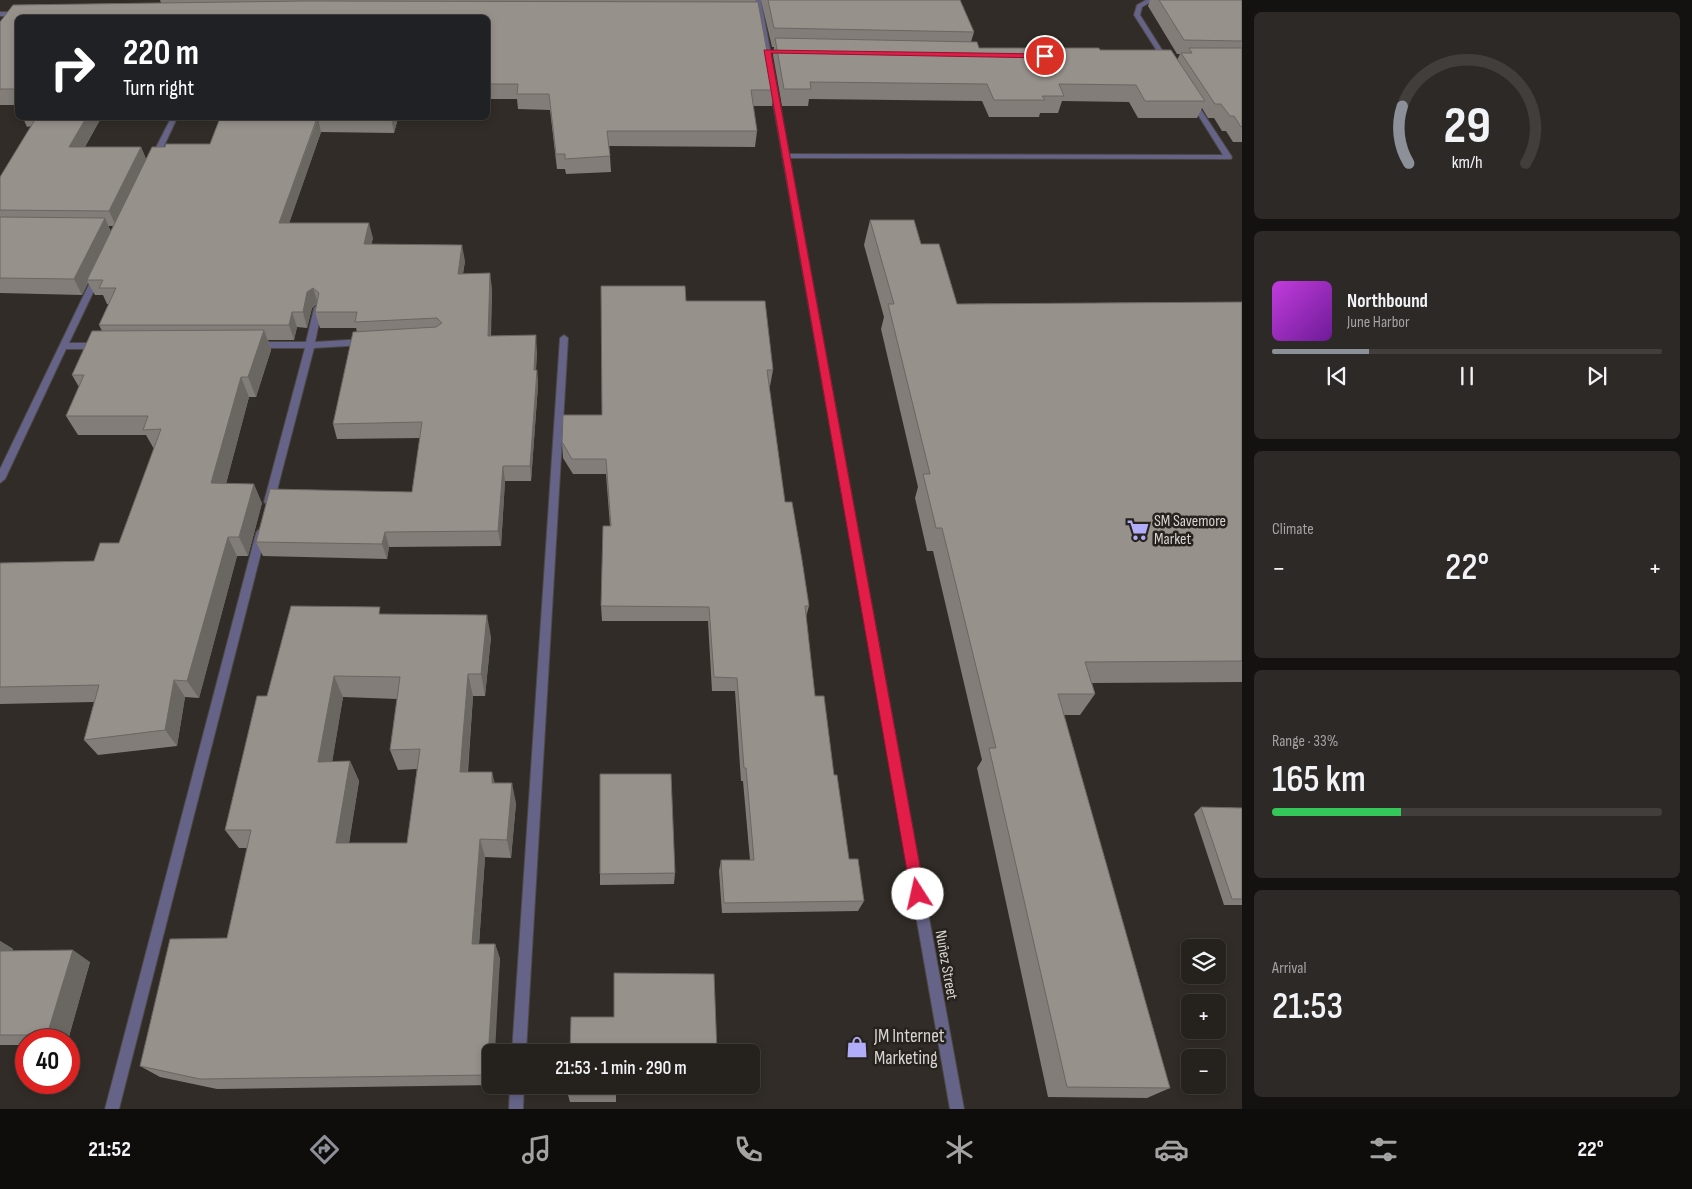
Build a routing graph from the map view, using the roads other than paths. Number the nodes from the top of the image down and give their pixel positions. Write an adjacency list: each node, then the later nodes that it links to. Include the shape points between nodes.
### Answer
1 (758, 0): 11 (street, Nuñez Street, via 755,13 772,51)
2 (1151, 0): 6 (street, via 1139,6 1137,16)
3 (0, 14): 4 (street)
4 (30, 14)
5 (1154, 58): 6 (street)
6 (1164, 58): 7 (street); 8 (street)
7 (1174, 58)
8 (1169, 66)
9 (1191, 99): 11 (street, via 1228,157)
10 (173, 120): 12 (street)
11 (786, 156): 26 (street, Nuñez Street)
12 (149, 169)
13 (102, 266): 19 (street)
14 (318, 308): 18 (street)
15 (564, 338): 22 (street)
16 (370, 342): 18 (street)
17 (251, 345): 18 (street)
18 (310, 345): 24 (street)
19 (63, 346): 20 (street); 21 (street)
20 (103, 346)
21 (0, 479)
22 (520, 1044)
23 (517, 1094): 25 (street)
24 (112, 1109)
25 (516, 1109)
26 (957, 1109)

